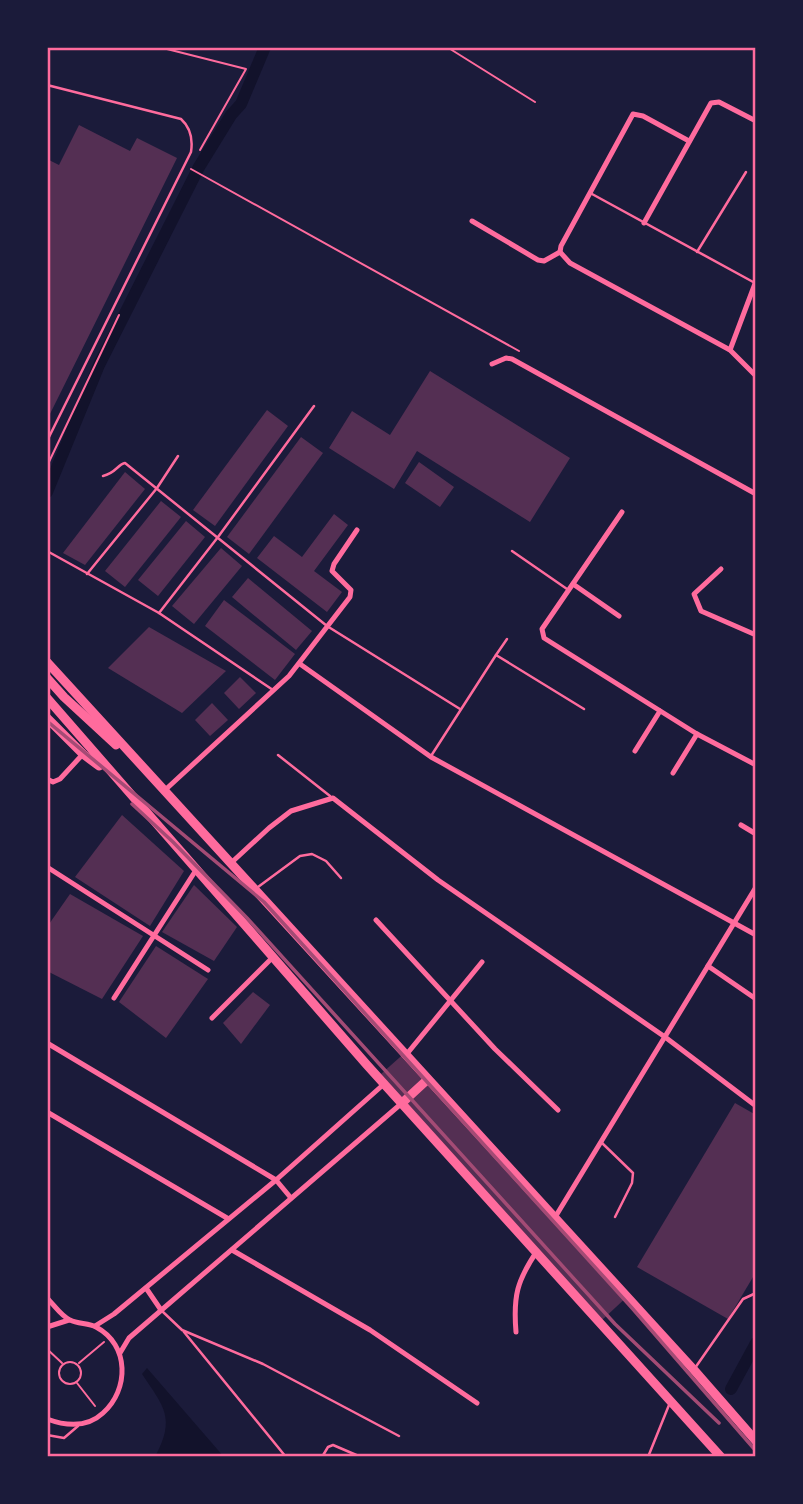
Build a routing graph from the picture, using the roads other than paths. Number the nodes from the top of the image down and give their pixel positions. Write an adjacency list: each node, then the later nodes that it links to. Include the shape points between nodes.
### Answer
1 (47, 85): 15 (lane, via 181,119 193,142)
2 (756, 121): 3 (street, via 715,101)
3 (689, 141): 5 (street, via 633,114); 7 (street)
4 (746, 172): 9 (lane)
5 (589, 193): 7 (lane); 8 (street)
6 (472, 221): 8 (street, via 538,260)
7 (644, 223): 9 (lane)
8 (560, 252): 11 (street, via 570,263)
9 (697, 252): 10 (lane)
10 (755, 282): 11 (street)
11 (730, 349): 13 (street)
12 (492, 364): 19 (street, via 506,358 517,361)
13 (756, 376)
14 (314, 406): 22 (lane)
15 (47, 441)
16 (178, 456): 18 (lane)
17 (103, 476): 18 (lane, via 125,463)
18 (157, 488): 22 (lane); 26 (lane)
19 (756, 494)
20 (622, 512): 27 (street)
21 (357, 530): 30 (street, via 332,570 351,590 350,597)
22 (218, 537): 28 (lane); 30 (lane)
23 (47, 551): 26 (lane)
24 (512, 551): 27 (lane)
25 (721, 569): 31 (street, via 694,594 701,611)
26 (88, 573): 28 (lane)
27 (571, 587): 29 (street); 41 (street, via 542,629 544,638)
28 (159, 613): 37 (lane)
29 (620, 616)
30 (327, 626): 35 (street); 39 (lane)
31 (756, 635)
32 (507, 639): 33 (lane)
33 (496, 655): 39 (lane); 40 (lane)
34 (47, 662): 51 (main road)
35 (300, 664): 37 (street); 47 (street)
36 (47, 678): 51 (main road)
37 (273, 690): 53 (street)
38 (47, 698): 50 (main road)
39 (460, 709): 47 (lane)
40 (584, 709)
41 (660, 711): 43 (street); 44 (street)
42 (47, 718): 45 (main road)
43 (697, 734): 48 (street); 49 (street)
44 (635, 751)
45 (83, 754): 50 (main road); 52 (street, via 60,779)
46 (278, 755): 54 (lane)
47 (431, 757): 64 (street)
48 (756, 765)
49 (673, 773)
50 (112, 775): 59 (main road)
51 (152, 778): 53 (main road)
52 (47, 779)
53 (164, 791): 57 (main road)
54 (333, 799): 57 (street, via 291,811); 75 (street, via 438,880)
55 (741, 825): 56 (street)
56 (756, 834)
57 (231, 863): 62 (main road)
58 (47, 867): 66 (street)
59 (196, 870): 66 (street); 67 (main road)
60 (341, 877): 62 (lane, via 312,853 300,856)
61 (756, 887): 64 (street)
62 (255, 889): 77 (main road)
63 (376, 920): 72 (street)
64 (734, 923): 65 (street); 69 (street)
65 (756, 935)
66 (152, 936): 70 (street); 71 (street)
67 (272, 958): 74 (street); 79 (main road)
68 (482, 962): 72 (street)
69 (708, 966): 73 (street); 75 (street)
70 (208, 970)
71 (114, 998)
72 (450, 999): 77 (street); 82 (street)
73 (756, 999)
74 (212, 1018)
75 (665, 1037): 81 (street); 84 (street)
76 (47, 1043): 85 (street)
77 (405, 1056): 78 (main road)
78 (427, 1080): 80 (main road); 89 (main road)
79 (384, 1084): 80 (main road); 85 (street)
80 (402, 1103): 86 (street); 91 (main road)
81 (756, 1106)
82 (558, 1110)
83 (47, 1112): 88 (street)
84 (601, 1142): 87 (lane, via 633,1172); 89 (street)
85 (276, 1180): 86 (street); 88 (street)
86 (291, 1198): 90 (street)
87 (615, 1217)
88 (227, 1218): 92 (street)
89 (554, 1219): 102 (main road)
90 (232, 1250): 95 (street); 104 (street, via 370,1330)
91 (537, 1251): 100 (street, via 520,1276 514,1308); 103 (main road)
92 (146, 1288): 95 (street); 97 (street)
93 (756, 1293): 102 (lane, via 743,1299)
94 (47, 1298): 96 (street)
95 (162, 1310): 99 (lane); 101 (street, via 129,1338)
96 (69, 1320): 97 (street); 98 (street)
97 (95, 1326): 101 (street, via 110,1337)
98 (47, 1327)
99 (182, 1330): 108 (lane, via 263,1364); 111 (lane)
100 (516, 1332)
101 (120, 1353): 106 (street, via 124,1370 113,1405)
102 (694, 1370): 109 (main road)
103 (671, 1402): 110 (main road); 114 (lane)
104 (477, 1403)
105 (47, 1419): 106 (street)
106 (81, 1424): 107 (lane, via 64,1438)
107 (47, 1435)
108 (399, 1436)
109 (756, 1441)
110 (716, 1454)
111 (286, 1457)
112 (323, 1457): 113 (lane, via 333,1445)
113 (361, 1457)
114 (648, 1457)

